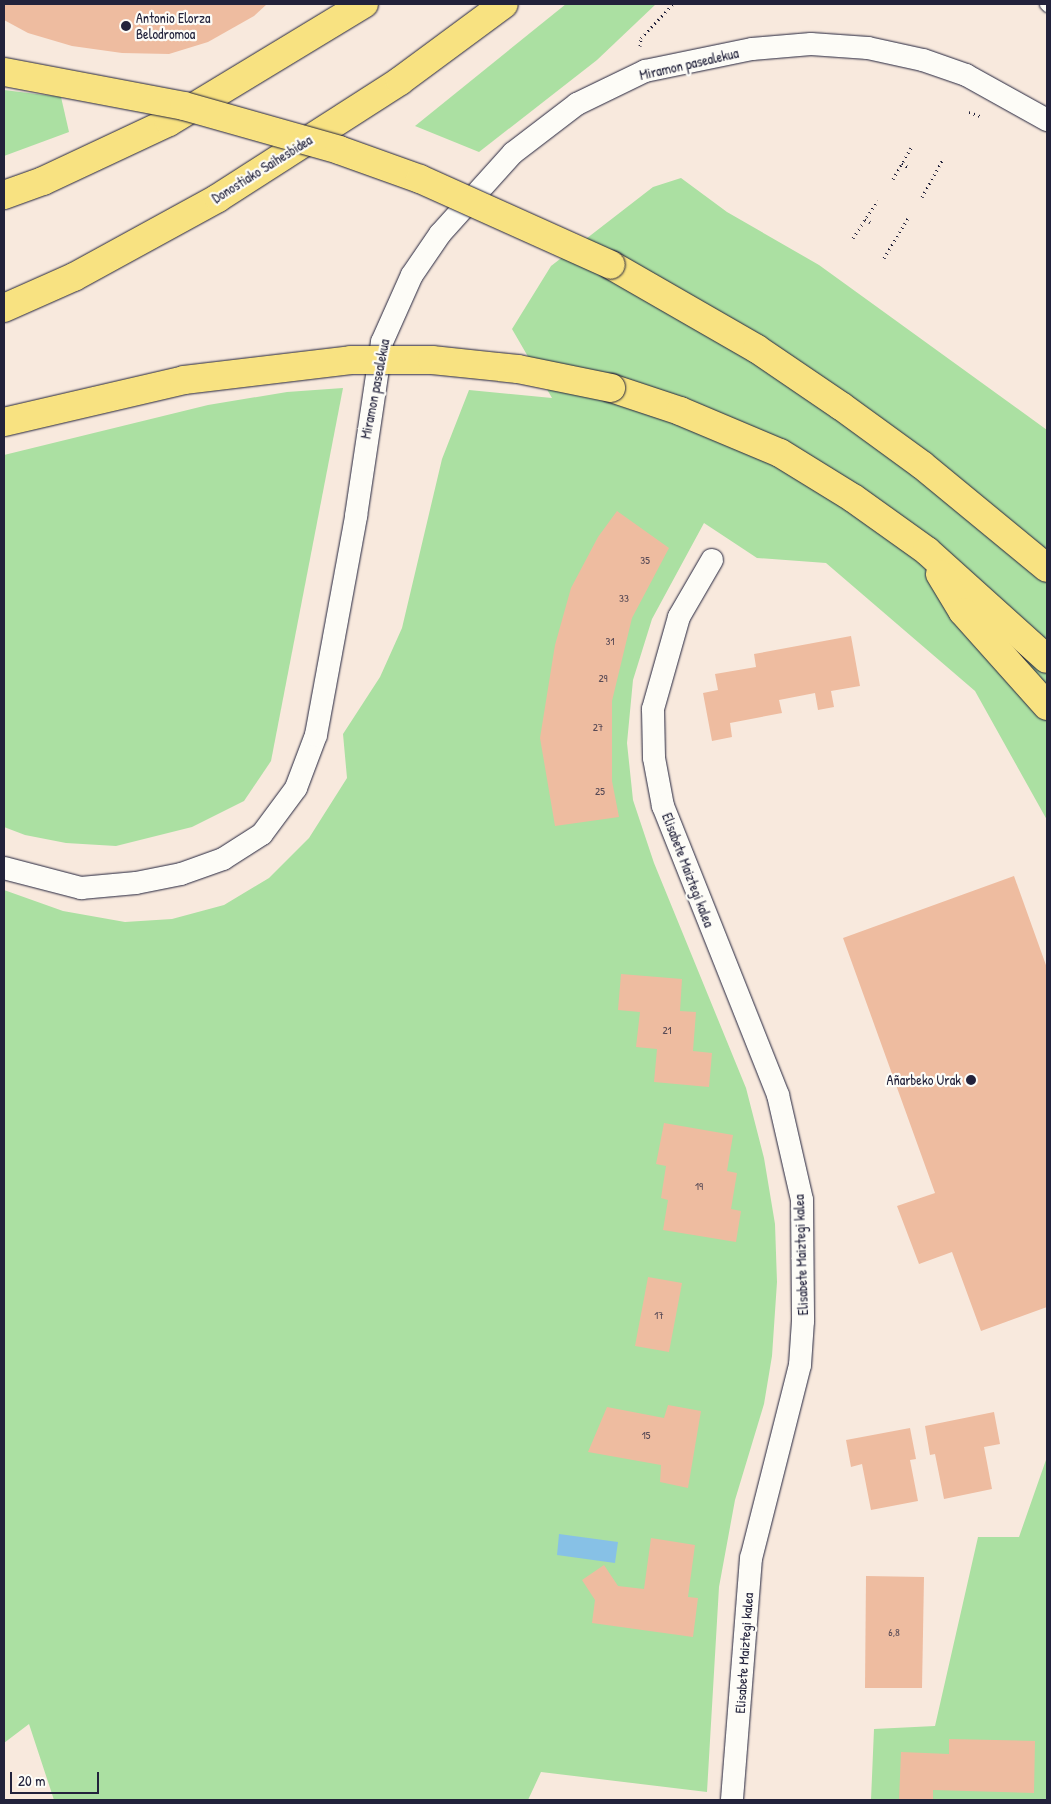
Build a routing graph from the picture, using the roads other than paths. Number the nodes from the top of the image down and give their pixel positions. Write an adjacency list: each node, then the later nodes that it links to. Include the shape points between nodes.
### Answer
1 (364, 4): 5 (highway, via 169,122 44,181)
2 (504, 4): 6 (highway, Donostiako Saihesbidea, via 400,81 218,198 74,277)
3 (4, 72): 10 (highway, bridge, via 184,106 339,150 420,179 611,265 757,349 841,406 922,465)
4 (1047, 120): 13 (street, Miramon pasealekua, via 974,80 923,60 868,48 811,44 752,49 645,71 577,104 513,153 440,234 412,275 382,342 356,516 316,735 296,788 262,834 223,859 180,874 136,883 81,888)
5 (4, 195)
6 (4, 308)
7 (4, 422): 8 (highway, bridge, via 184,380 351,360 432,360 518,369 611,388 680,411 780,453 853,498)
8 (927, 551): 11 (highway); 12 (highway, via 963,612)
9 (712, 560): 14 (street, Elisabete Maiztegi kalea, via 679,617 653,709 654,758 663,806 778,1095 802,1200 800,1365 751,1558)
10 (1047, 568)
11 (1047, 659)
12 (1047, 706)
13 (4, 868)
14 (732, 1800)

